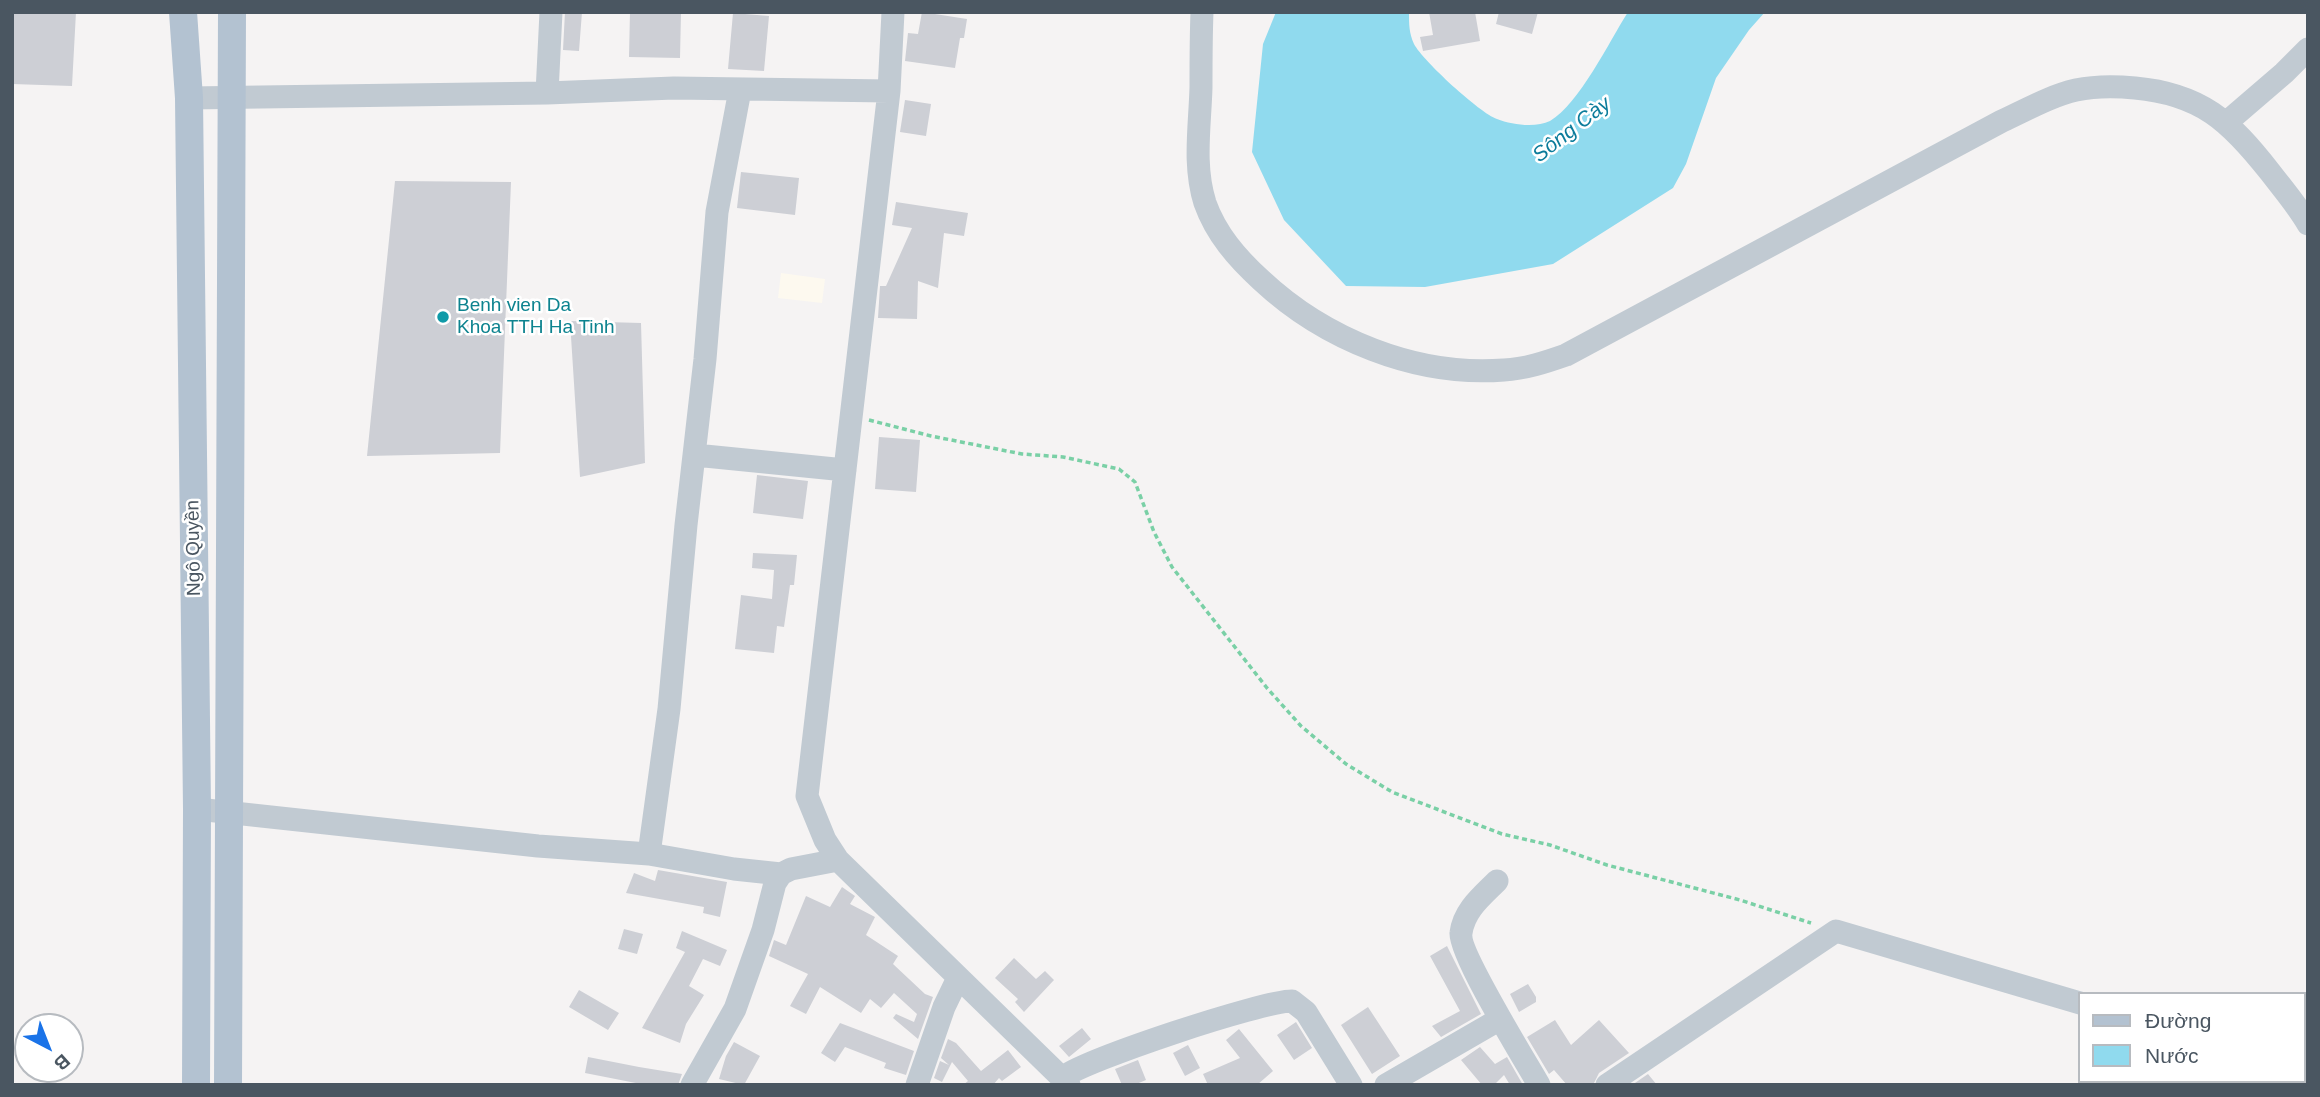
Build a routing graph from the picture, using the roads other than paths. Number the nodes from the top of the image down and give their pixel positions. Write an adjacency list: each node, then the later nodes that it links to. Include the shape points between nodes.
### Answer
1 (183, 12): 11 (main road, Ngô Quyền)
2 (232, 12): 10 (main road, Ngô Quyền)
3 (551, 12): 9 (street)
4 (893, 12): 8 (street)
5 (1202, 12): 12 (street, via 1197,170 1206,205 1225,242 1272,291 1327,330 1400,358 1478,371 1538,365 1566,355 2045,100 2112,86 2148,89 2199,104)
6 (2308, 49): 12 (street)
7 (740, 90): 8 (street); 9 (street); 14 (street, via 717,212)
8 (889, 91): 15 (street)
9 (547, 93): 10 (street)
10 (233, 97): 11 (street); 17 (main road, Ngô Quyền)
11 (189, 98): 16 (main road, Ngô Quyền)
12 (2227, 122): 13 (street)
13 (2308, 224)
14 (695, 455): 15 (street); 18 (street)
15 (845, 470): 19 (street, via 807,796)
16 (197, 808): 17 (street); 26 (main road, Ngô Quyền)
17 (230, 813): 18 (street, via 538,846); 27 (main road, Ngô Quyền)
18 (649, 853): 20 (street)
19 (838, 860): 20 (street); 22 (street)
20 (781, 874): 28 (street, via 735,1009)
21 (1497, 881): 24 (street, via 1475,903 1460,936)
22 (958, 978): 25 (street); 29 (street)
23 (2078, 1002): 33 (street, via 1836,931)
24 (1500, 1019): 31 (street); 32 (street)
25 (1065, 1082): 30 (street, via 1081,1066 1185,1030 1292,1001 1306,1012)
26 (196, 1085)
27 (228, 1085)
28 (692, 1085)
29 (917, 1085)
30 (1351, 1085)
31 (1386, 1085)
32 (1539, 1085)
33 (1607, 1085)

